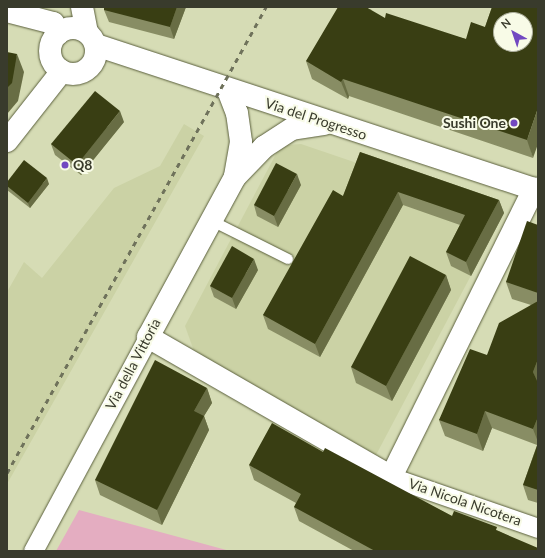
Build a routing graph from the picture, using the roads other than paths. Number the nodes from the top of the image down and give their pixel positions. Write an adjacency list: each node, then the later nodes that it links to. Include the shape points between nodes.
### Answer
1 (82, 7): 4 (street)
2 (7, 11): 3 (street, via 53,23)
3 (58, 34): 4 (street, via 72,28); 5 (street, via 50,53)
4 (91, 39): 5 (street, via 94,61 89,67 76,74); 6 (street, Via del Progresso)
5 (62, 71): 8 (street)
6 (228, 90): 7 (street, Via del Progresso); 9 (street, Via della Vittoria, via 238,113 242,142)
7 (329, 123): 9 (street, Via della Vittoria, via 292,129 264,147); 10 (street, Via del Progresso)
8 (7, 142)
9 (235, 178): 11 (street, Via della Vittoria)
10 (536, 190): 14 (street)
11 (212, 221): 12 (lane); 13 (street, Via della Vittoria)
12 (288, 259)
13 (148, 337): 14 (street); 16 (street, Via della Vittoria)
14 (391, 477): 15 (street, Via Nicola Nicotera)
15 (538, 528)
16 (33, 551)

